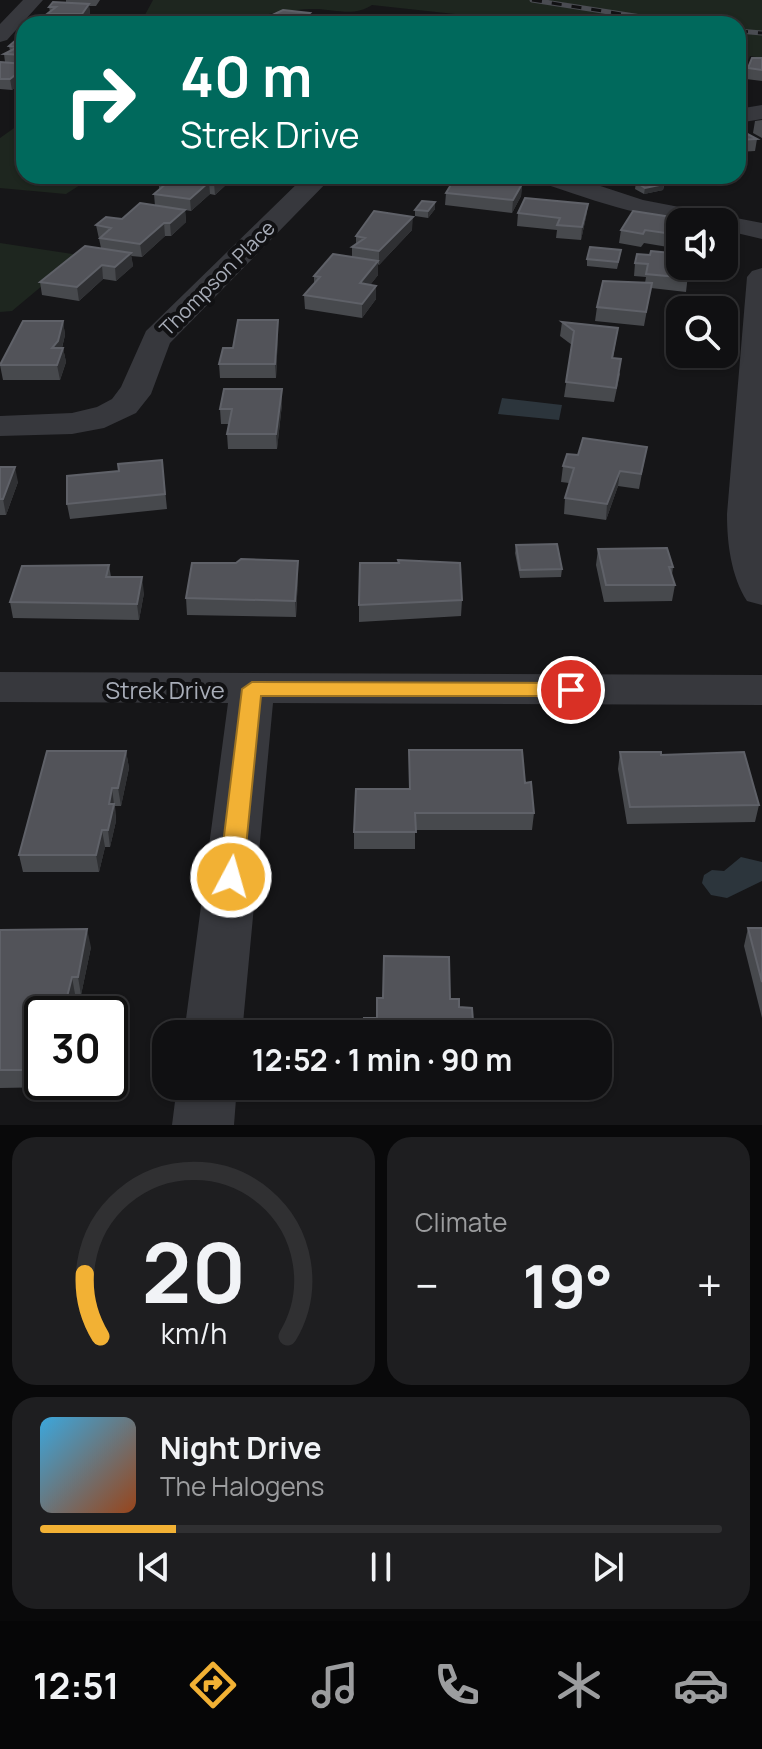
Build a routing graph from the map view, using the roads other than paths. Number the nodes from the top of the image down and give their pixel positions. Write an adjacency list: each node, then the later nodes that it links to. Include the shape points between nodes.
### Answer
1 (34, 0): 2 (street)
2 (19, 16)
3 (16, 19): 4 (street)
4 (0, 36)
5 (312, 184): 11 (street, Thompson Place, via 157,338 133,396 117,409 87,422)
6 (568, 184): 7 (street)
7 (666, 211)
8 (738, 225): 9 (street)
9 (762, 231)
10 (762, 277): 12 (street, via 746,514 747,543)
11 (0, 426)
12 (762, 592)
13 (0, 687): 14 (street, Strek Drive)
14 (252, 689): 15 (street, Strek Drive); 16 (street)
15 (762, 690)
16 (215, 1020)
17 (206, 1100): 18 (street)
18 (203, 1125)

